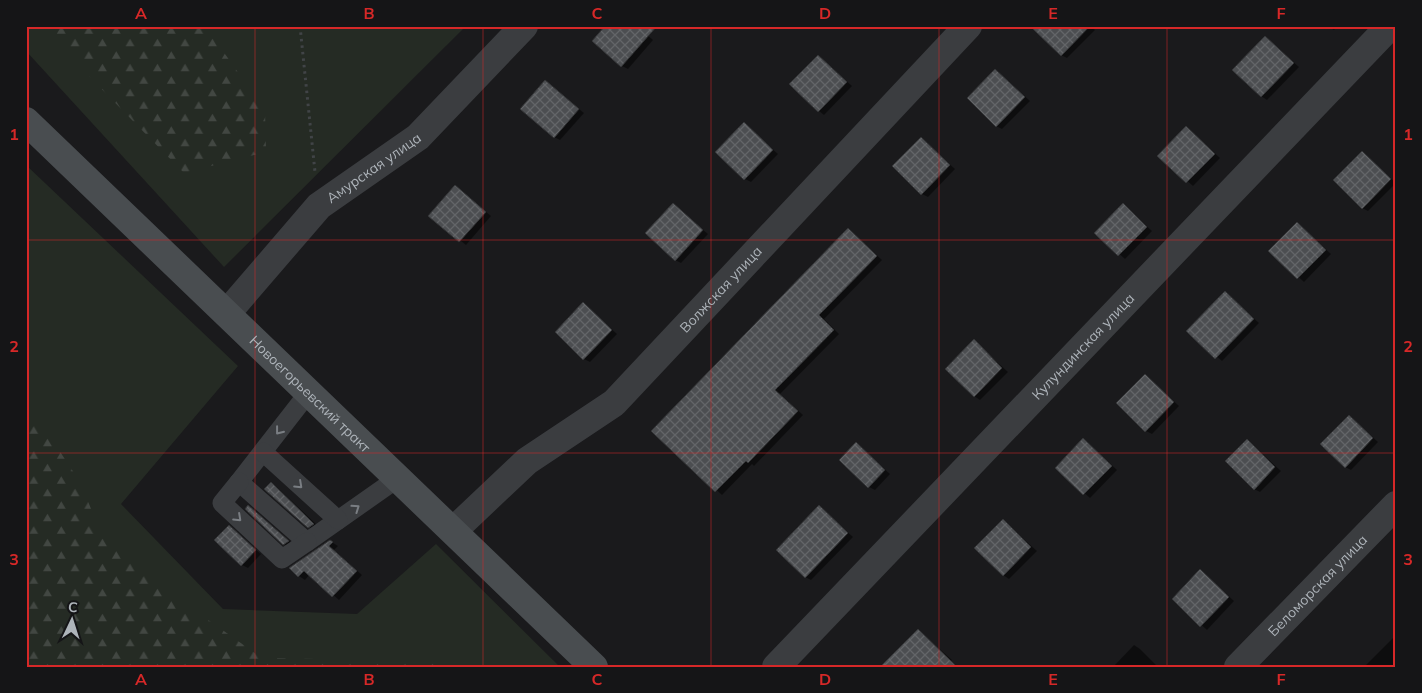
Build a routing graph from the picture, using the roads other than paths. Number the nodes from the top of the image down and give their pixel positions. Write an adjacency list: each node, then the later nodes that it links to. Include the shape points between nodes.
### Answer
1 (524, 26): 5 (street, Амурская улица, via 418,137 319,206)
2 (968, 26): 12 (street, Волжская улица, via 614,403 527,461)
3 (1390, 26): 15 (street, Кулундинская улица)
4 (26, 121): 5 (main road, Новоегорьевский тракт)
5 (227, 313): 6 (main road, Новоегорьевский тракт)
6 (309, 392): 7 (lane, one-way to 7); 8 (main road, Новоегорьевский тракт)
7 (263, 452): 9 (lane); 11 (lane, one-way to 11)
8 (398, 478): 11 (lane, one-way to 8); 12 (main road, Новоегорьевский тракт)
9 (239, 482): 13 (lane); 13 (lane, one-way to 13, via 222,503 282,559)
10 (1396, 505): 16 (street, Беломорская улица)
11 (338, 520): 13 (lane)
12 (454, 530): 14 (main road, Новоегорьевский тракт)
13 (307, 542)
14 (594, 667)
15 (776, 667)
16 (1238, 667)

